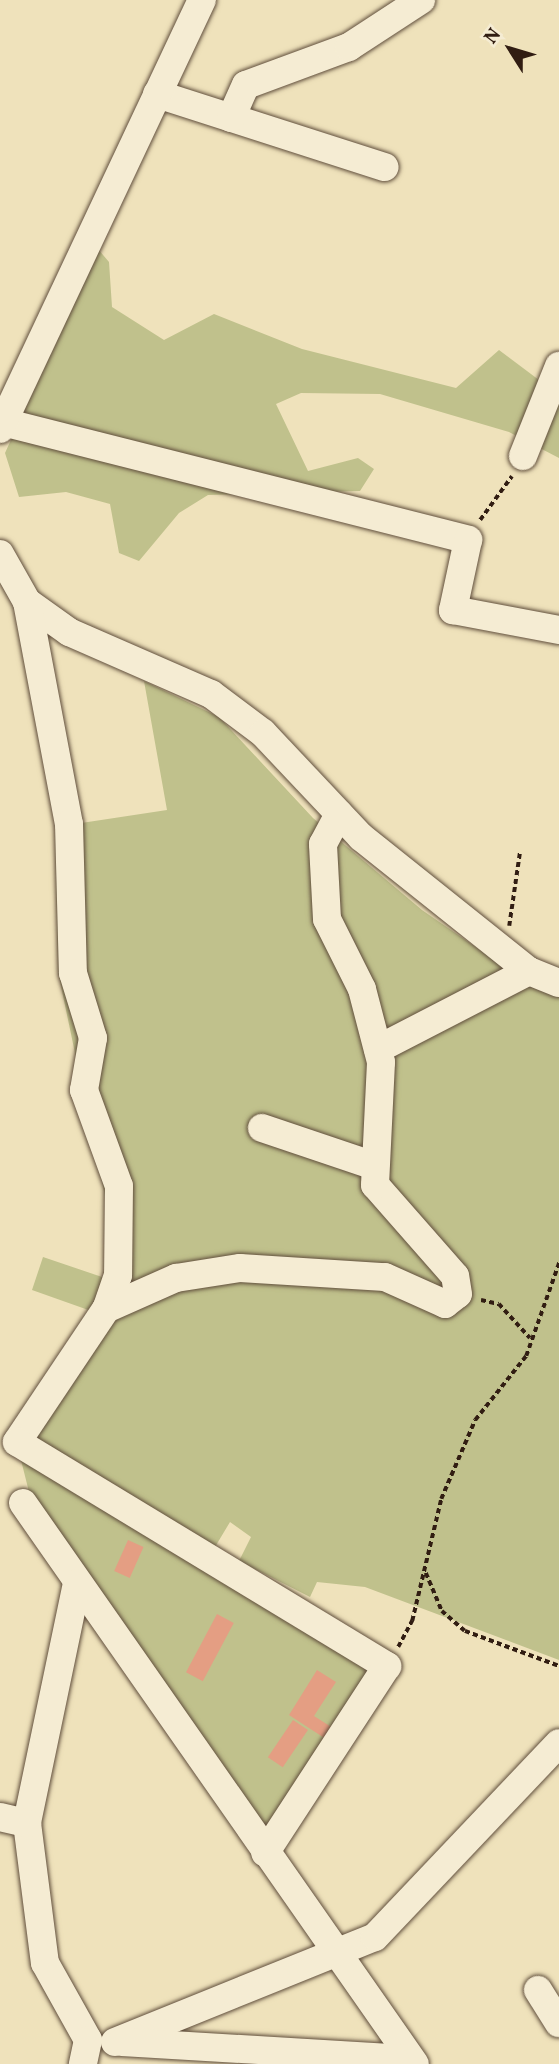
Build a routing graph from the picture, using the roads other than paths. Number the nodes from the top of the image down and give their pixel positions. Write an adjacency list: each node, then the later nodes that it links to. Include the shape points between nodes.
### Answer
1 (202, 0): 3 (street)
2 (421, 0): 4 (street, via 349,47 246,85)
3 (157, 94): 4 (street); 7 (street)
4 (231, 118): 5 (street)
5 (385, 167)
6 (559, 366): 8 (street)
7 (2, 426): 11 (street, via 468,540 453,610)
8 (523, 456)
9 (0, 554): 10 (street)
10 (27, 602): 12 (street, via 69,632 211,694 263,733); 18 (street, via 69,824 74,973 93,1038 84,1090 119,1186 118,1275)
11 (559, 630)
12 (339, 814): 13 (street); 15 (street, via 323,844 327,919 362,989)
13 (529, 971): 14 (street); 15 (street)
14 (559, 983)
15 (378, 1049): 17 (street)
16 (262, 1128): 17 (street)
17 (375, 1166): 18 (street, via 375,1185 455,1276 458,1294 445,1304 385,1276 240,1268 176,1278)
18 (106, 1308): 23 (street, via 17,1442 387,1667)
19 (23, 1503): 20 (street)
20 (77, 1583): 22 (street); 23 (street)
21 (559, 1743): 24 (street, via 375,1937)
22 (13, 1820): 27 (street, via 45,1963)
23 (265, 1853): 24 (street)
24 (333, 1949): 27 (street); 28 (street)
25 (538, 1990): 26 (street)
26 (559, 2022)
27 (95, 2048): 28 (street)
28 (413, 2061)

